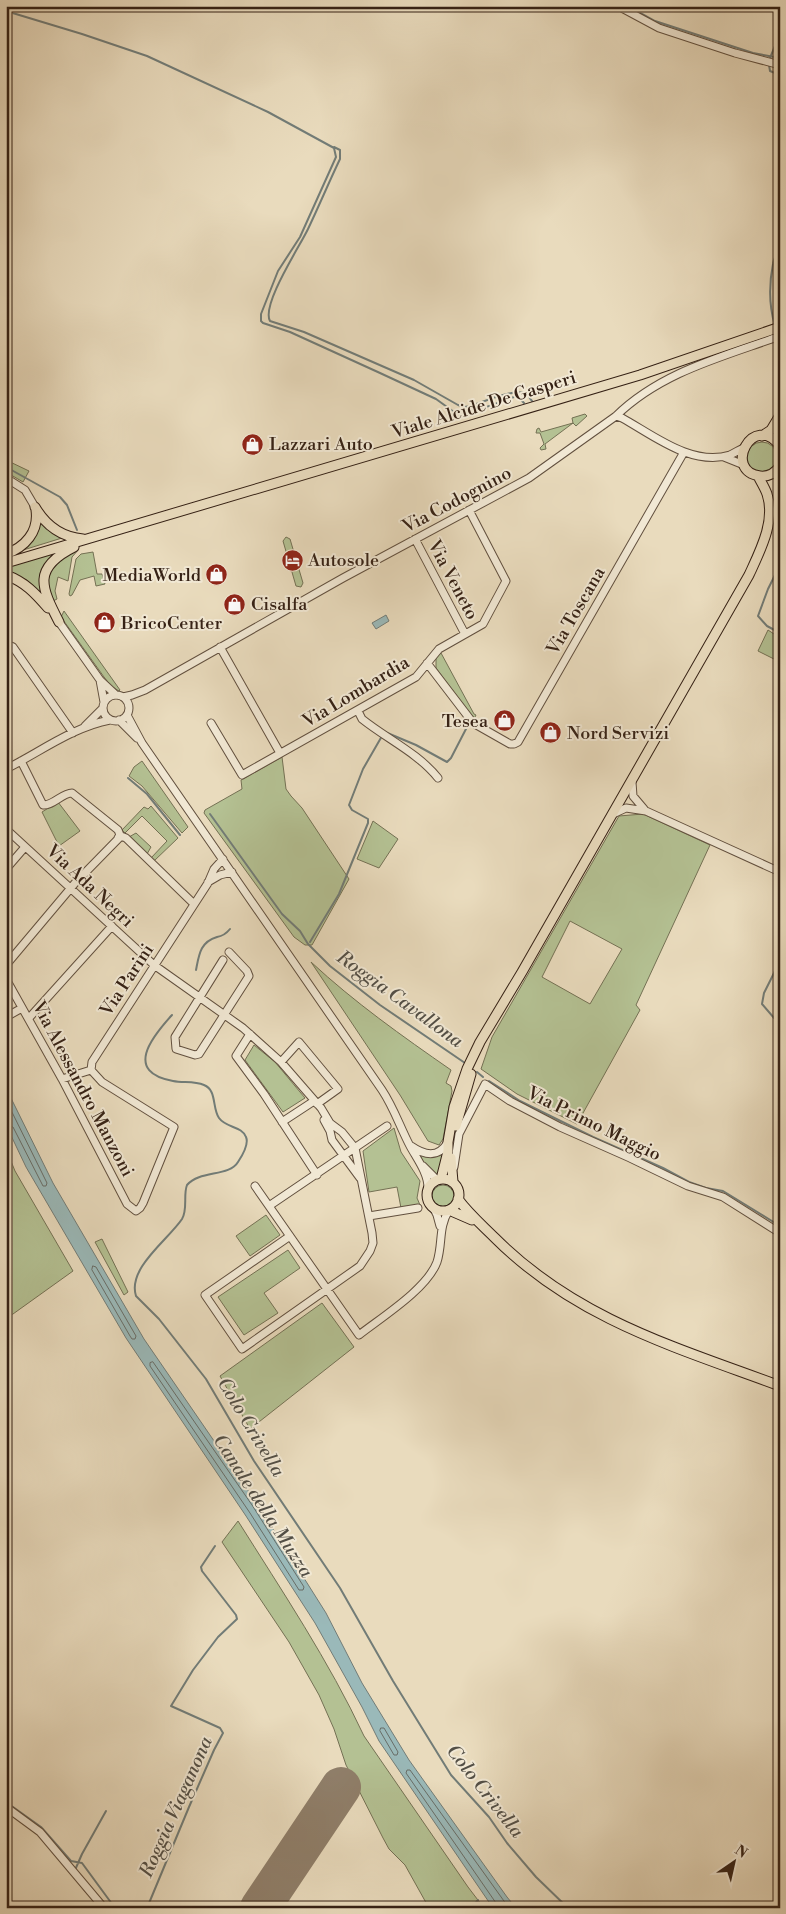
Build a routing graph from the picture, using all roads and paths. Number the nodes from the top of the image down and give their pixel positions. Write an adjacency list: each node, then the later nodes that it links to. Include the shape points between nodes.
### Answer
1 (618, 6): 2 (street, via 659,28)
2 (780, 65)
3 (780, 327): 4 (main road, Viale Alcide De Gasperi)
4 (769, 335): 5 (street, Via Codognino); 6 (street, Via Codognino, via 653,386); 21 (main road, Viale Alcide De Gasperi)
5 (780, 336)
6 (616, 416): 11 (street); 20 (street, Via Codognino, via 536,473)
7 (778, 418): 8 (main road, via 771,430); 9 (main road, via 775,434)
8 (762, 436): 9 (main road); 10 (main road, via 751,439)
9 (778, 444)
10 (744, 448): 12 (street); 13 (main road)
11 (684, 452): 12 (street); 31 (street, Via Toscana, via 518,742 510,744 473,723)
12 (721, 457): 13 (street)
13 (744, 465): 16 (main road)
14 (780, 466): 15 (main road)
15 (771, 475): 16 (main road); 18 (main road)
16 (758, 476): 18 (main road)
17 (6, 478): 19 (street, via 25,490)
18 (767, 494): 47 (main road, via 769,515 763,547)
19 (35, 507): 22 (main road, via 45,522 59,532); 24 (main road, via 36,525 28,540)
20 (469, 510): 23 (street, Via Codognino); 28 (street, Via Lombardia, via 506,581 483,624)
21 (99, 536): 22 (main road, Viale Alcide De Gasperi); 27 (main road, via 66,551 48,568 44,579 45,594)
22 (88, 539): 25 (main road, Viale Alcide De Gasperi)
23 (414, 539): 28 (street, Via Veneto); 30 (street, Via Codognino)
24 (6, 554)
25 (6, 563)
26 (6, 575): 27 (main road, via 31,588)
27 (59, 622): 32 (street)
28 (466, 634): 31 (street, Via Lombardia, via 439,649)
29 (8, 644): 42 (street)
30 (220, 647): 33 (street, Via Codognino); 44 (street)
31 (427, 663): 37 (street, Via Lombardia, via 416,677)
32 (100, 680): 34 (street); 35 (street)
33 (145, 690): 34 (street, Via Codognino); 36 (street, Via Codognino)
34 (119, 696): 35 (street, via 109,697); 36 (street, via 126,700)
35 (103, 706): 38 (street); 41 (street)
36 (128, 711): 39 (street); 43 (street)
37 (358, 711): 44 (street, Via Lombardia); 48 (street, via 362,719 417,758)
38 (110, 720): 39 (street); 41 (street)
39 (119, 720): 43 (street)
40 (211, 723): 44 (street, Via Lombardia, via 242,775)
41 (81, 730): 42 (street)
42 (73, 734): 45 (street)
43 (142, 743): 54 (street)
44 (280, 753)
45 (21, 761): 46 (street); 52 (street, via 43,804 48,805 72,793 118,830)
46 (6, 768)
47 (633, 777): 49 (street, via 633,796); 50 (main road)
48 (438, 778)
49 (646, 811): 50 (street, via 626,808); 57 (street)
50 (609, 818): 72 (main road)
51 (6, 829): 53 (street, Via Ada Negri)
52 (118, 838): 59 (street); 60 (street, via 126,838)
53 (25, 847): 55 (street); 59 (street, Via Ada Negri)
54 (223, 859): 56 (street); 58 (street, Via Parini)
55 (6, 869)
56 (232, 872): 58 (street); 81 (street, via 382,1090)
57 (780, 872)
58 (208, 883): 60 (street, Via Parini)
59 (70, 888): 61 (street, Via Ada Negri); 64 (street)
60 (194, 904): 65 (street, Via Parini)
61 (112, 926): 65 (street, Via Ada Negri); 71 (street)
62 (229, 952): 69 (street, via 249,976)
63 (223, 960): 67 (street)
64 (6, 965)
65 (154, 965): 67 (street, Via Ada Negri); 75 (street, Via Parini, via 92,1062)
66 (6, 979): 68 (street, Via Alessandro Manzoni)
67 (199, 997): 69 (street, Via Ada Negri); 69 (street, via 175,1038 176,1049 199,1054)
68 (22, 1008): 70 (street); 71 (street, Via Alessandro Manzoni)
69 (224, 1015): 73 (street, Via Ada Negri)
70 (6, 1017)
71 (29, 1018): 76 (street, Via Alessandro Manzoni)
72 (494, 1018): 80 (main road, via 461,1084); 87 (main road, via 459,1114 451,1151)
73 (250, 1034): 74 (street, Via Ada Negri); 78 (street, via 236,1056)
74 (281, 1062): 77 (street, Via Ada Negri); 77 (street, via 299,1042 320,1065 338,1089)
75 (91, 1070): 76 (street); 76 (street, Via Alessandro Manzoni, via 102,1082 174,1127 136,1211 127,1204)
76 (62, 1079)
77 (315, 1102): 78 (street); 82 (street); 83 (street)
78 (282, 1122): 85 (street)
79 (387, 1126): 82 (street)
80 (448, 1142): 81 (street, via 435,1154 421,1153); 86 (main road)
81 (409, 1145): 84 (street)
82 (355, 1148): 83 (street); 88 (street)
83 (343, 1156): 85 (street); 88 (street)
84 (419, 1163): 86 (street); 90 (street)
85 (317, 1175): 92 (street)
86 (439, 1179): 87 (main road); 90 (main road)
87 (452, 1180): 91 (main road, via 457,1187); 99 (street, Via Primo Maggio, via 459,1134 485,1084 560,1127 688,1186 723,1197)
88 (363, 1181): 96 (street)
89 (255, 1186): 92 (street)
90 (428, 1188): 93 (main road, via 427,1198)
91 (458, 1199): 95 (main road); 97 (main road)
92 (269, 1206): 100 (street)
93 (433, 1207): 95 (main road); 98 (street, via 438,1215)
94 (418, 1208): 96 (street)
95 (448, 1210): 97 (main road); 98 (street)
96 (370, 1216): 101 (street, via 373,1243 367,1258)
97 (479, 1224): 102 (main road, via 537,1275 595,1313 653,1339)
98 (440, 1232): 101 (street, via 438,1256 430,1275 415,1291 359,1335)
99 (780, 1234)
100 (290, 1236): 101 (street); 101 (street, via 205,1295 242,1349)
101 (328, 1291)
102 (780, 1386)
103 (6, 1807): 104 (street, via 40,1832)
104 (104, 1908)

